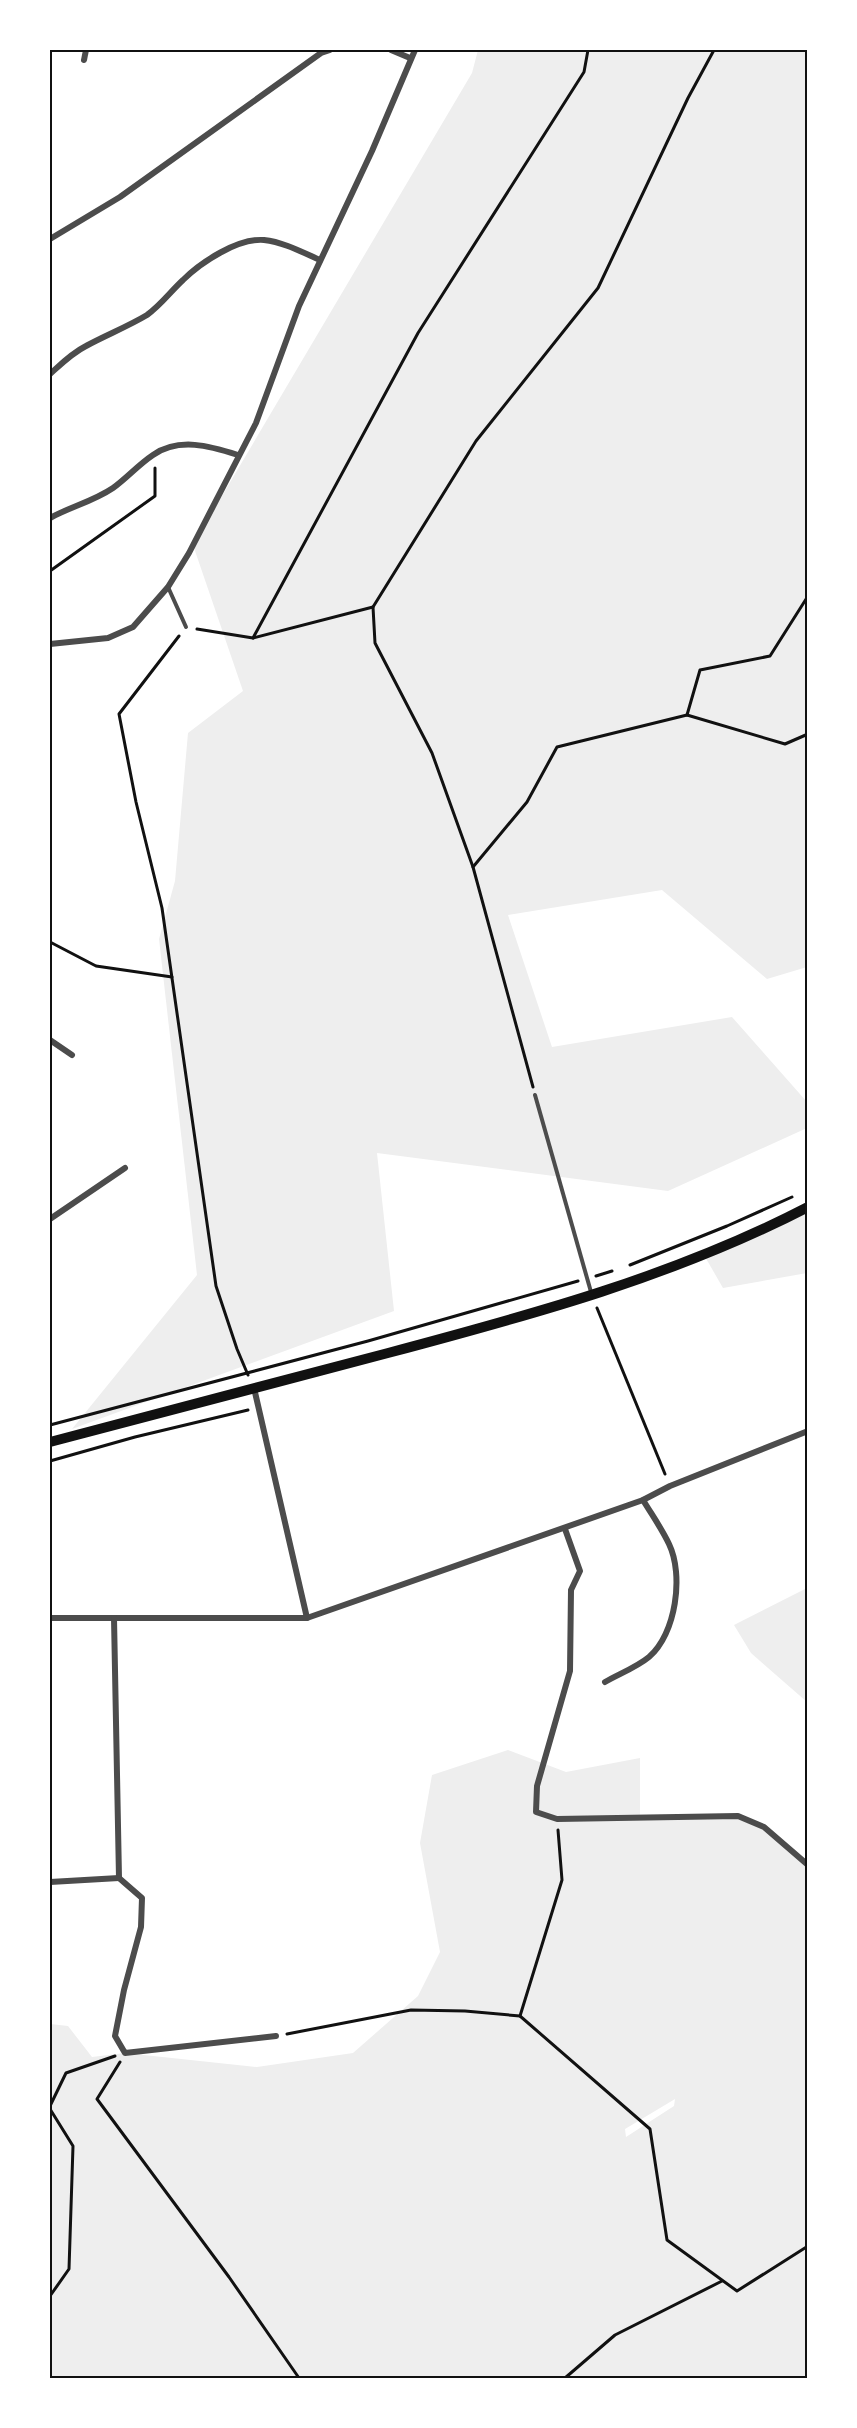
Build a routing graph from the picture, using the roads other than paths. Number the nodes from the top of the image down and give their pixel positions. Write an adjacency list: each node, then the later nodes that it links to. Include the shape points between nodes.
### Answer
1 (86, 50): 6 (street)
2 (330, 50): 7 (street, via 120,196)
3 (391, 50): 5 (street)
4 (415, 50): 5 (street)
5 (410, 58): 8 (street, via 372,151)
6 (84, 60)
7 (50, 239)
8 (320, 260): 9 (street, via 283,244 262,240 222,252 200,265 152,311 87,345); 10 (street, via 256,423)
9 (50, 374)
10 (238, 455): 11 (street, via 212,446 171,447 155,454 96,498); 12 (street)
11 (50, 518)
12 (168, 587): 13 (lane); 14 (street, via 133,627 108,638)
13 (186, 627)
14 (50, 644)
15 (50, 1040): 16 (street)
16 (72, 1055)
17 (535, 1095): 21 (lane)
18 (125, 1168): 20 (street)
19 (807, 1207): 21 (main road, via 704,1255)
20 (50, 1219)
21 (592, 1295): 22 (main road)
22 (254, 1388): 24 (main road); 29 (street)
23 (807, 1431): 25 (street)
24 (50, 1442)
25 (643, 1500): 26 (street); 30 (street, via 670,1545 676,1567 677,1590 670,1626 650,1656)
26 (565, 1529): 29 (street); 31 (street, via 580,1571 571,1590 570,1671 546,1751 536,1812 557,1819 738,1816 764,1827)
27 (50, 1618): 28 (street)
28 (114, 1618): 29 (street); 32 (street)
29 (307, 1618)
30 (605, 1682)
31 (807, 1865)
32 (119, 1878): 33 (street); 34 (street, via 142,1898 141,1927 115,2036 125,2053)
33 (50, 1882)
34 (276, 2036)

